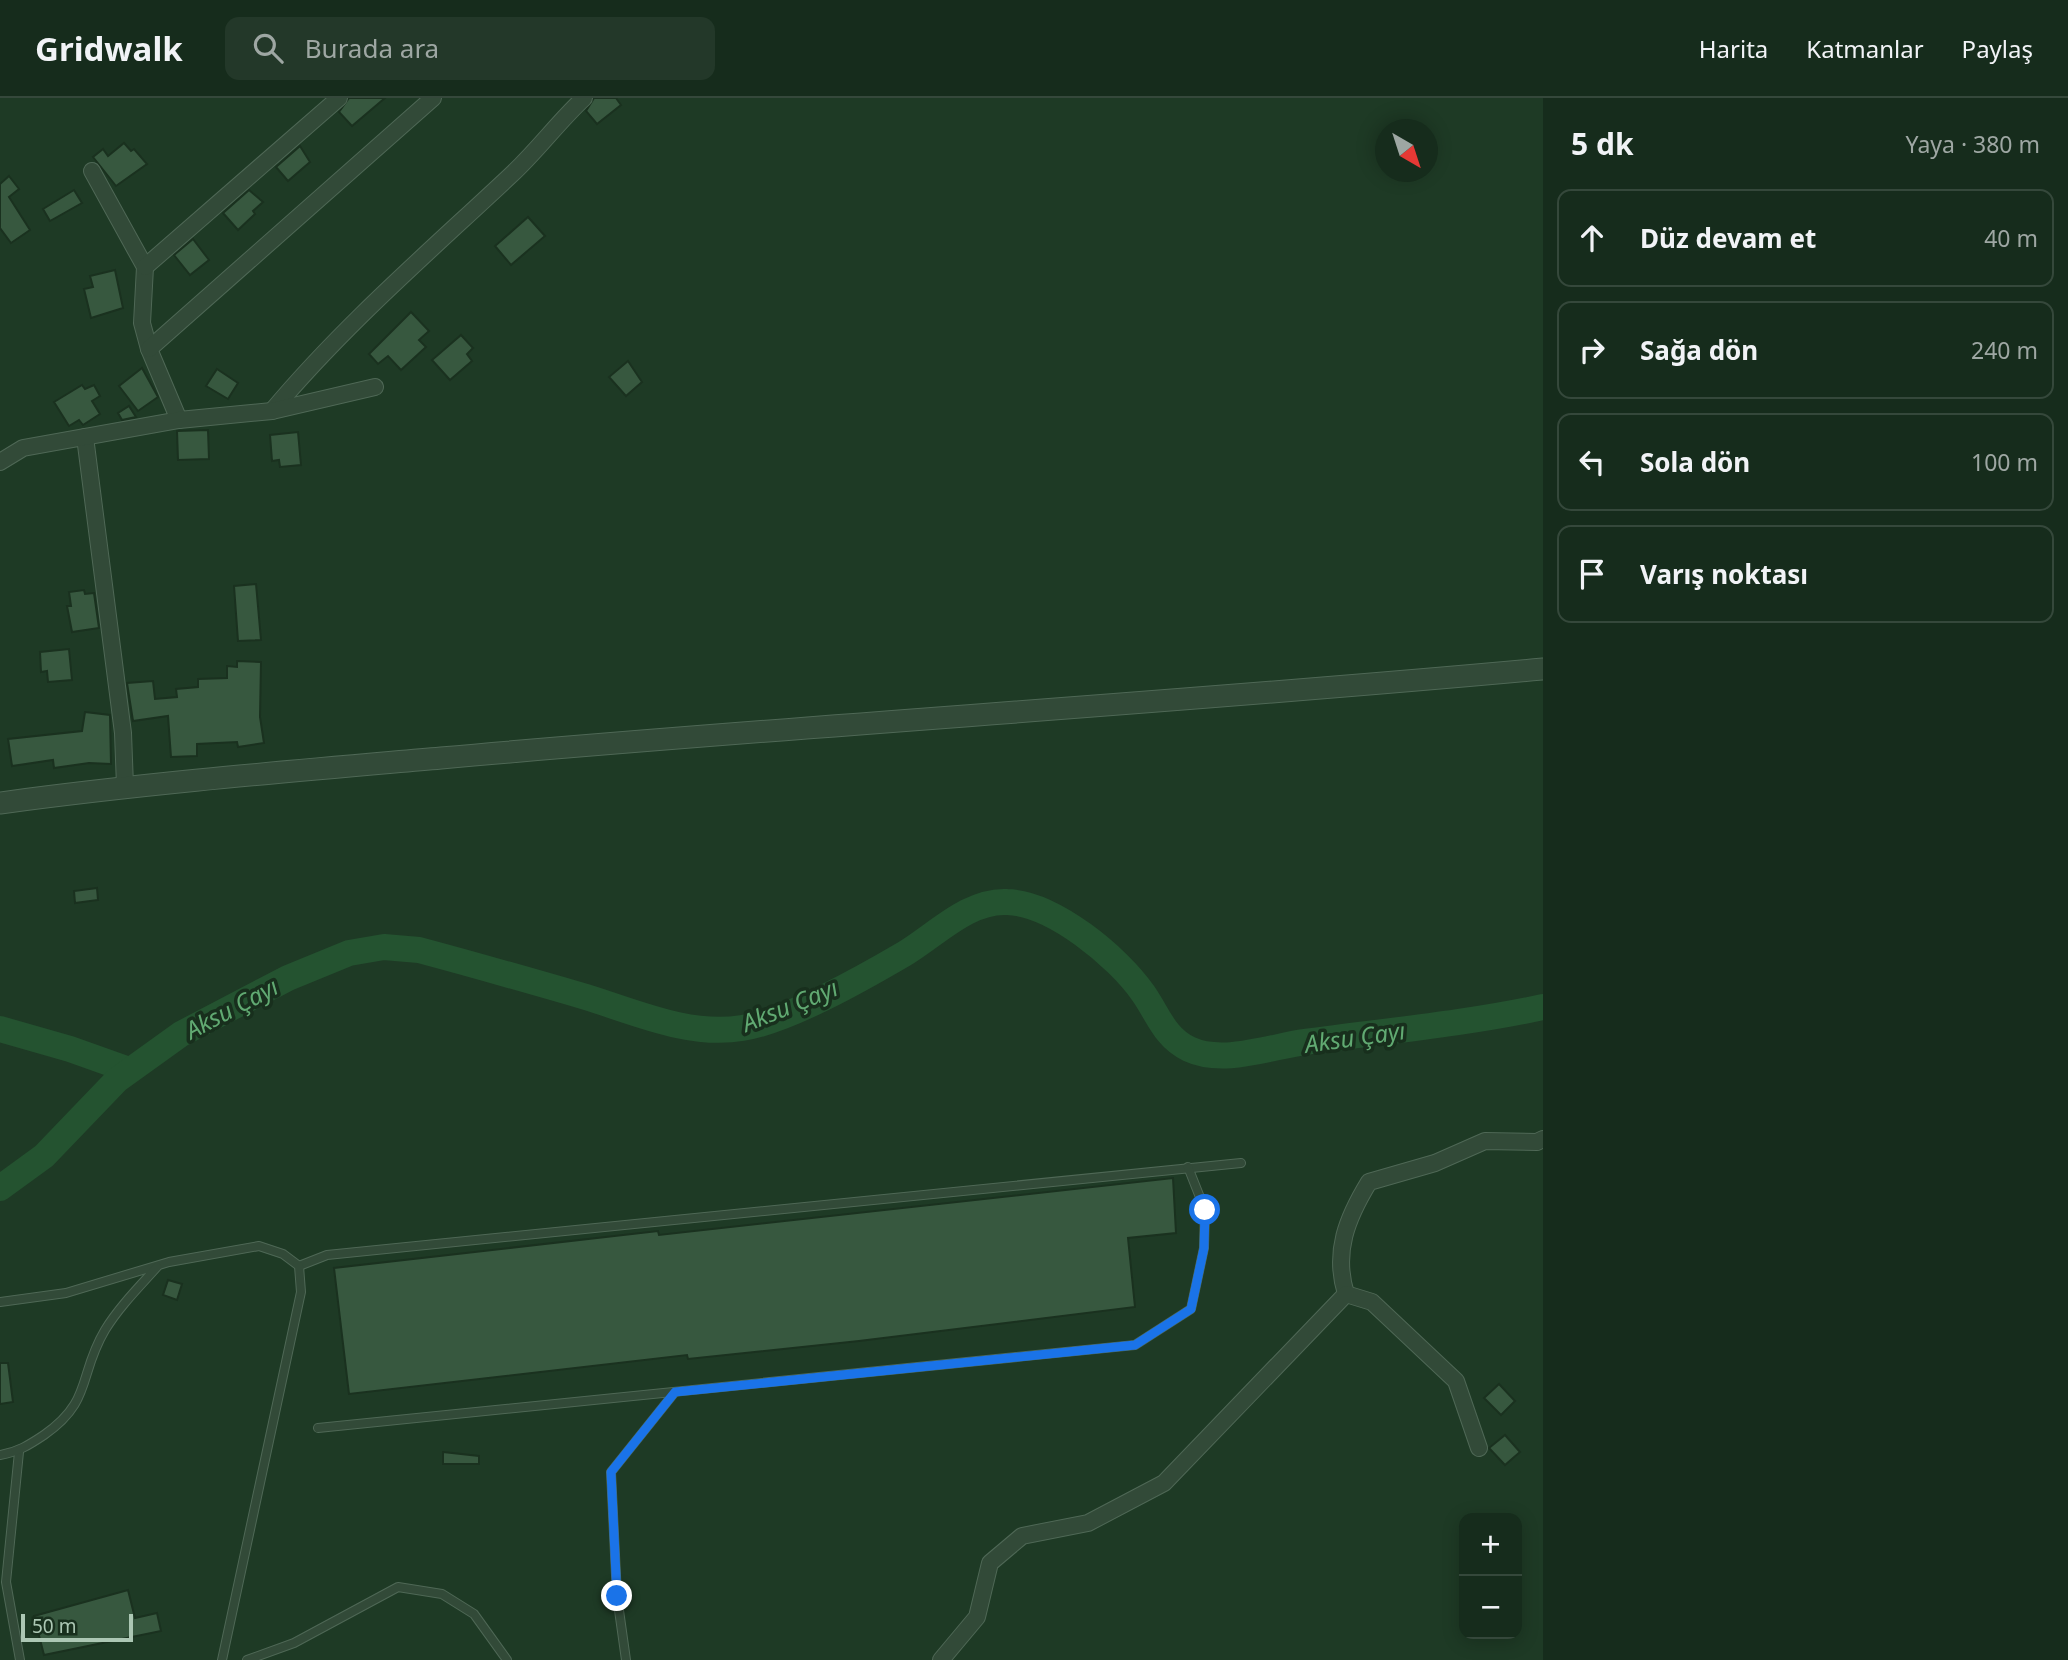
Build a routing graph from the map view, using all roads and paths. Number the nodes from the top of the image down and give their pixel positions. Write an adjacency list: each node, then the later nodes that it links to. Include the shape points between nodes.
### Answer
1 (339, 98): 5 (street)
2 (433, 98): 6 (street)
3 (584, 98): 8 (street, via 559,121 553,135 336,339)
4 (92, 171): 5 (street)
5 (145, 267): 6 (street, via 142,323)
6 (149, 349): 9 (street)
7 (375, 387): 8 (street)
8 (272, 411): 9 (street)
9 (179, 420): 10 (street)
10 (85, 437): 11 (street, via 23,448); 13 (street, via 123,733)
11 (0, 462)
12 (1543, 668): 13 (street, via 1310,691 674,737)
13 (125, 786): 14 (street)
14 (0, 803)
15 (1543, 1139): 20 (street, via 1485,1141 1435,1163 1369,1182 1350,1214 1340,1258 1338,1269)
16 (1241, 1163): 17 (lane)
17 (1188, 1167): 18 (lane, via 327,1255); 22 (lane, via 1205,1210 1204,1248 1191,1309 1135,1345)
18 (299, 1266): 19 (lane, via 284,1254 259,1247); 28 (lane, via 301,1292)
19 (157, 1267): 21 (lane, via 66,1293); 25 (lane, via 106,1329 77,1404 65,1421)
20 (1346, 1294): 24 (street, via 1372,1301 1456,1381); 32 (street, via 1164,1483 1088,1523 1022,1536 990,1563 977,1617)
21 (0, 1302)
22 (675, 1392): 23 (lane); 31 (lane, via 611,1472 617,1596)
23 (318, 1428)
24 (1479, 1448)
25 (19, 1452): 26 (lane); 27 (lane, via 6,1582)
26 (0, 1455)
27 (20, 1660)
28 (222, 1660)
29 (247, 1660): 30 (lane, via 294,1643 398,1587 442,1594 474,1614)
30 (507, 1660)
31 (626, 1660)
32 (941, 1660)

